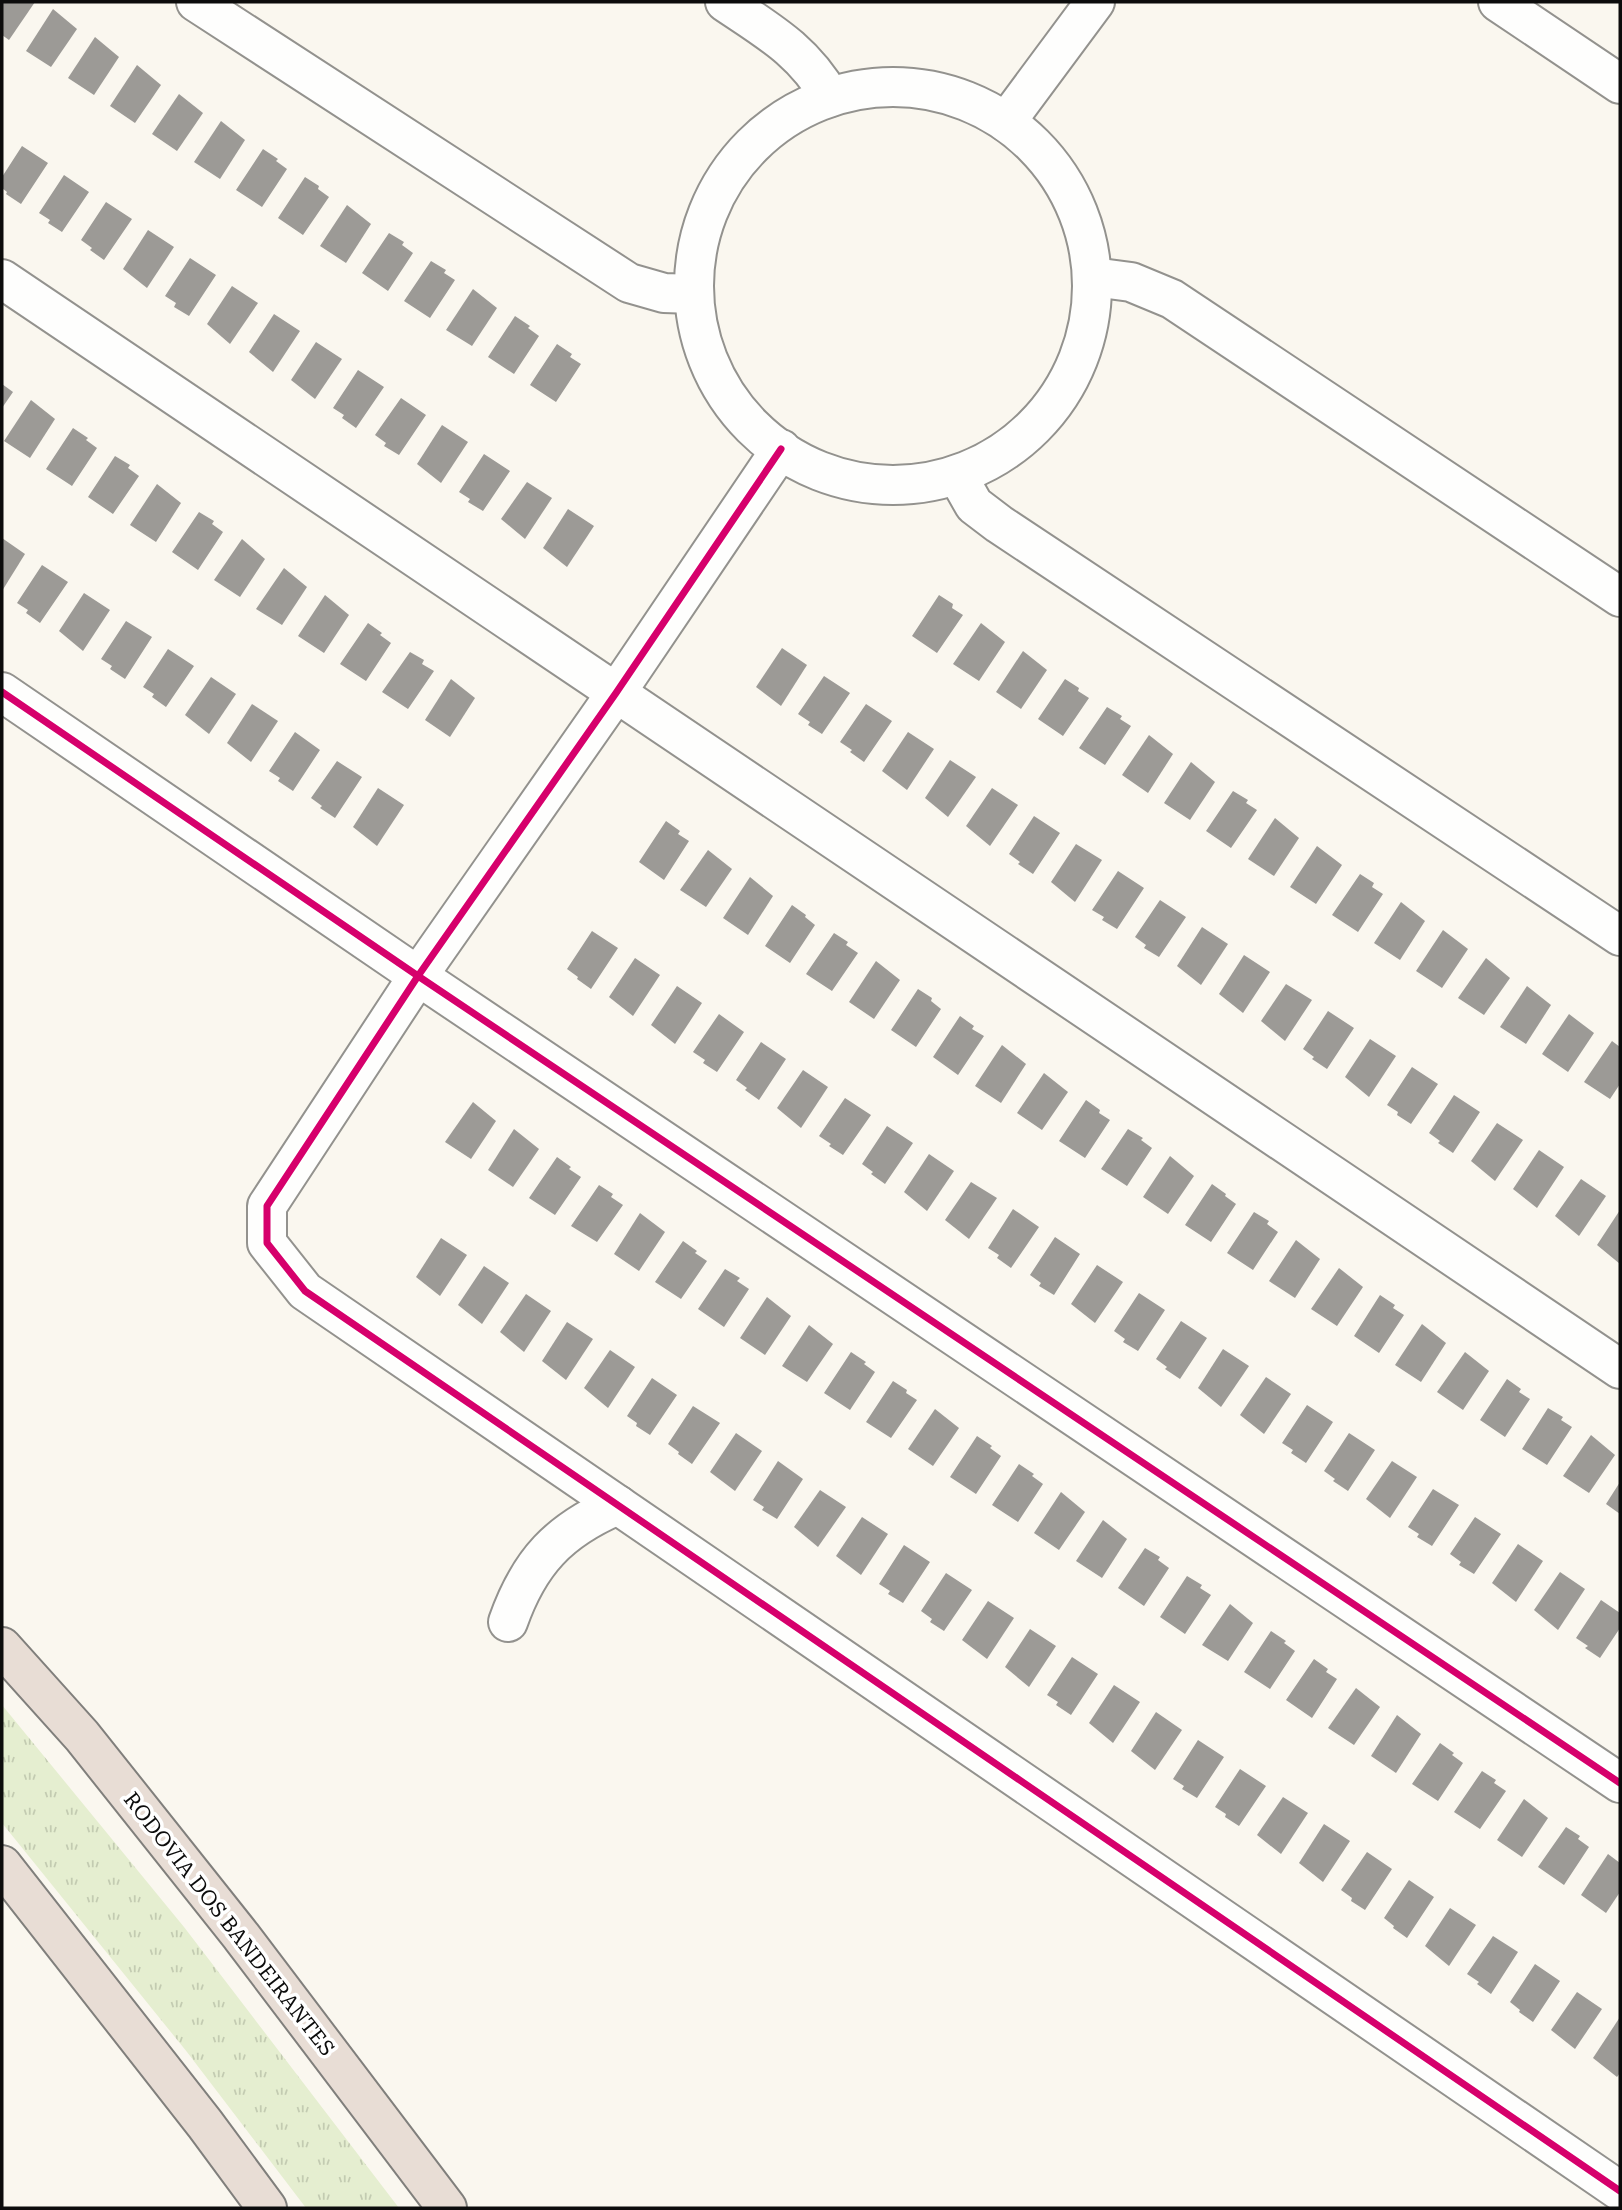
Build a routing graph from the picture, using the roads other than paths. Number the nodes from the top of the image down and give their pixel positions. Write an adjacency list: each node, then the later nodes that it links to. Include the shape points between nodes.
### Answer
1 (196, 2): 10 (street, via 629,283 664,293)
2 (725, 2): 6 (street, via 789,46 817,74)
3 (1095, 2): 7 (street)
4 (1498, 2): 5 (street)
5 (1620, 84)
6 (830, 97): 7 (street, via 902,87 939,92); 10 (street, via 796,111 765,132 719,188 704,222)
7 (1006, 122): 8 (street, via 1034,146 1070,195 1088,241)
8 (1093, 277): 12 (street, via 1083,349 1068,383 1021,439 991,460); 13 (street, via 1131,282 1172,299)
9 (2, 279): 15 (street)
10 (694, 294): 11 (street, via 699,330 729,398 752,426)
11 (780, 449): 12 (street, via 848,480 909,483); 15 (street)
12 (957, 475): 16 (street, via 974,505 999,524)
13 (1620, 597)
14 (2, 692): 17 (street)
15 (616, 693): 17 (street); 18 (street)
16 (1620, 936)
17 (418, 976): 19 (street, via 267,1206 267,1243 305,1291); 22 (street)
18 (1620, 1369)
19 (618, 1506): 20 (street, via 571,1529 552,1546 518,1593); 24 (street)
20 (508, 1622)
21 (2, 1647): 26 (highway, RODOVIA DOS BANDEIRANTES, via 82,1736 224,1915)
22 (1620, 1783)
23 (2, 1865): 25 (highway)
24 (1620, 2191)
25 (267, 2208)
26 (447, 2208)

